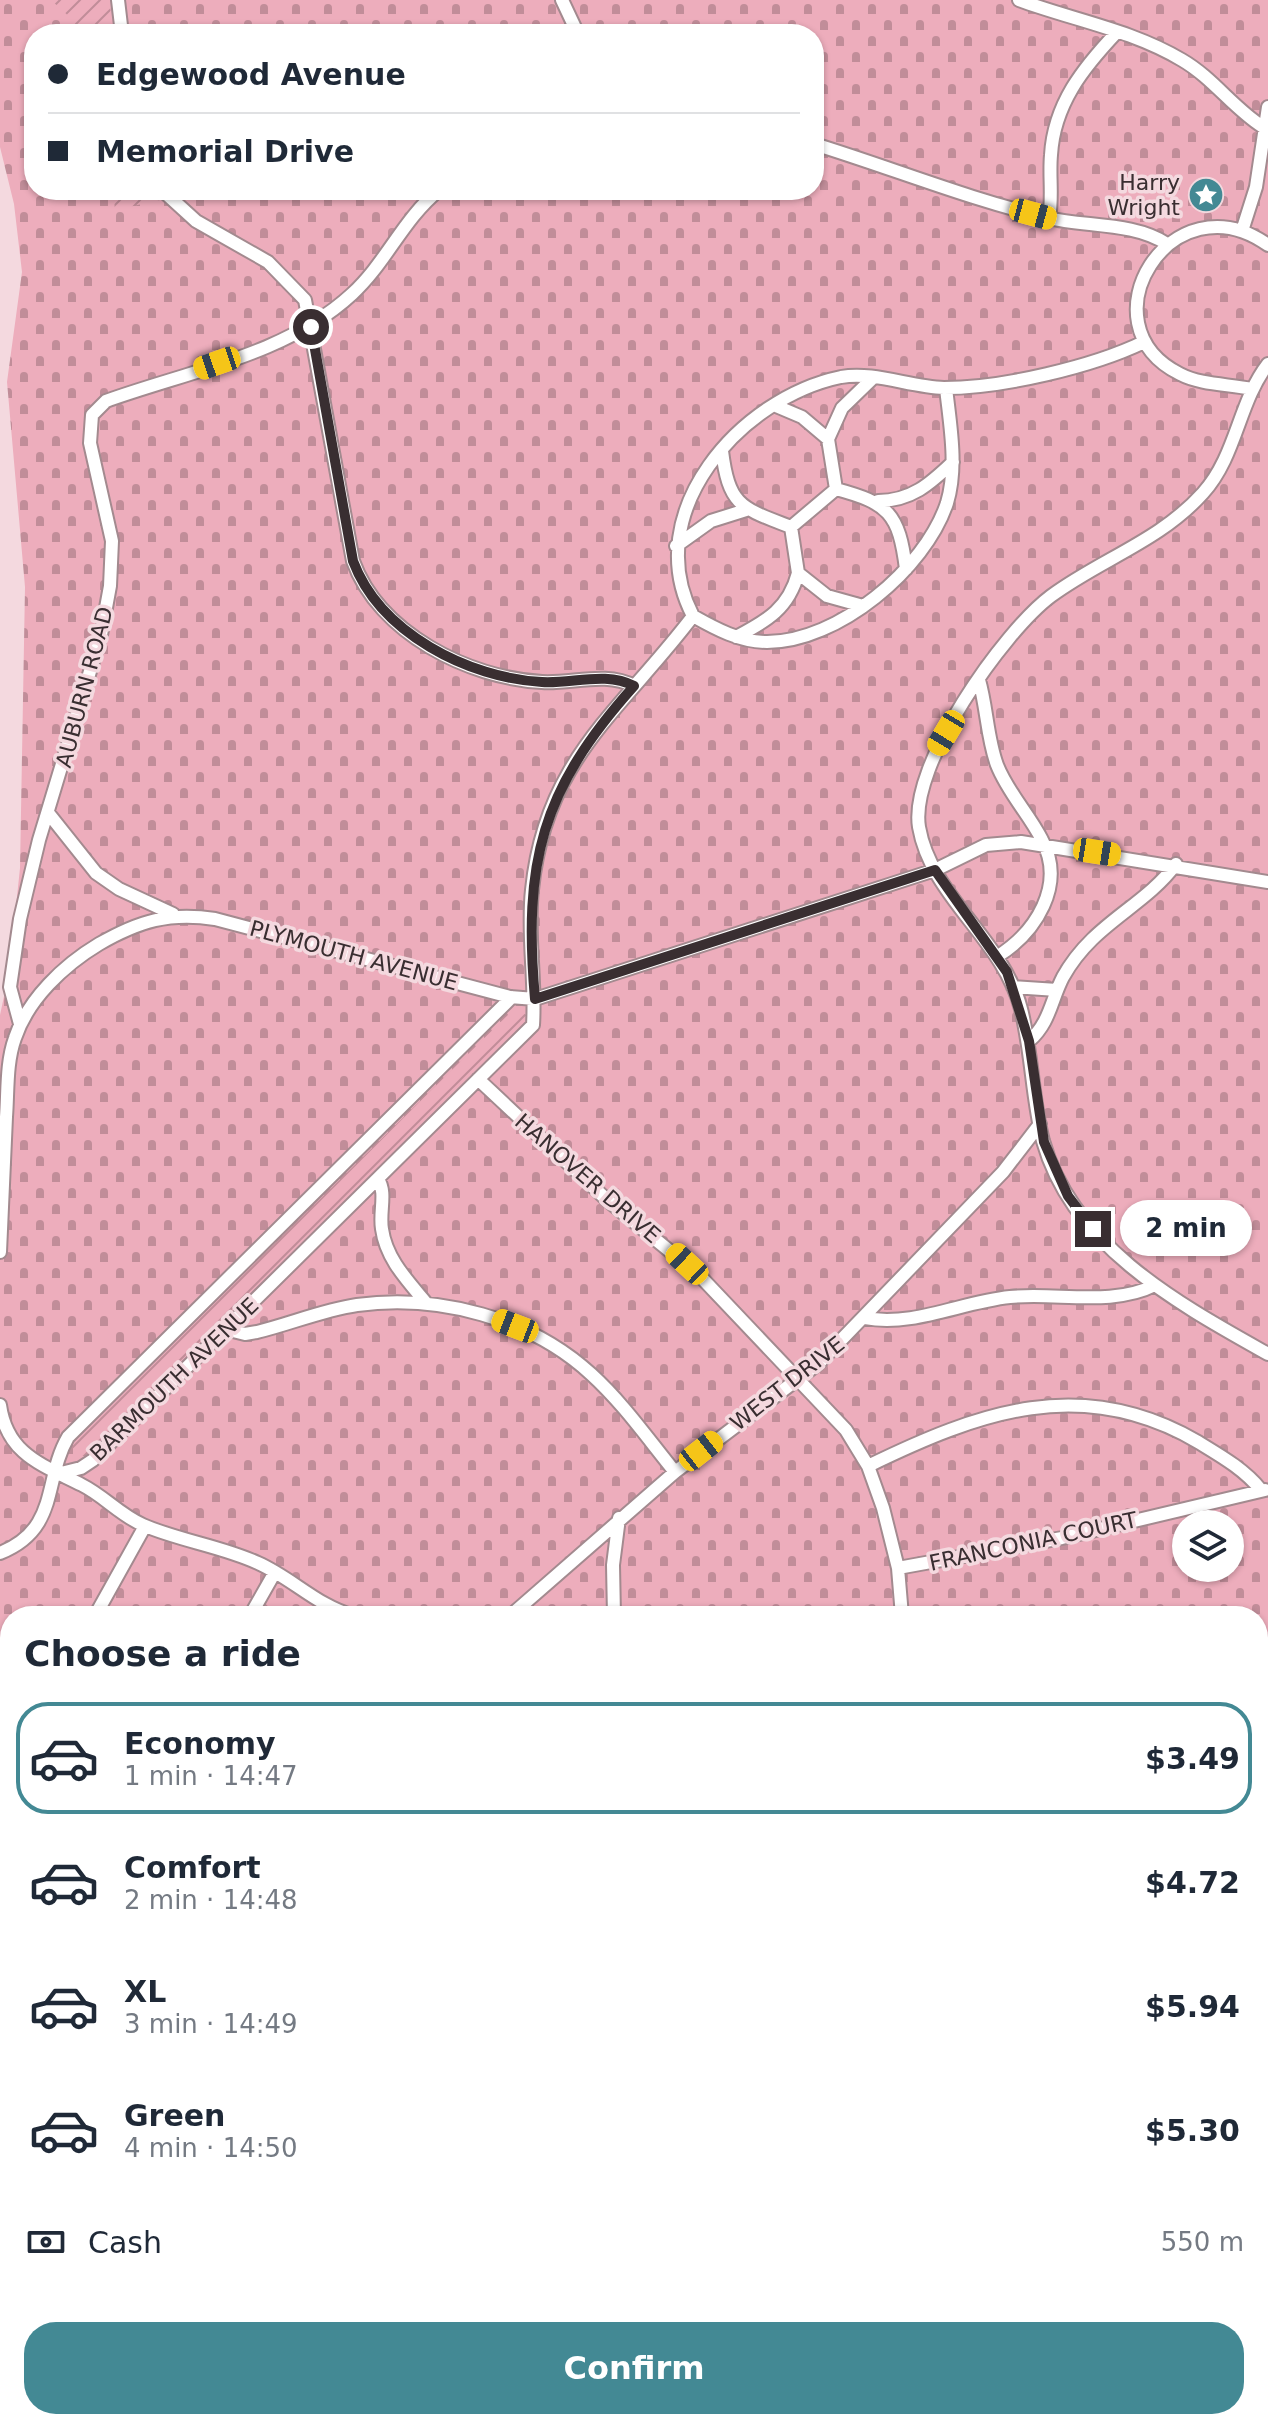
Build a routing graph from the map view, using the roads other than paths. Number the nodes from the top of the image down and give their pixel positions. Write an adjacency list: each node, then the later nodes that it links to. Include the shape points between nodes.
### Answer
1 (118, 0): 4 (lane)
2 (562, 0): 5 (lane)
3 (1019, 0): 6 (lane)
4 (121, 24)
5 (573, 24)
6 (1117, 32): 8 (lane, via 1184,61); 12 (lane, via 1079,76 1058,116 1052,136)
7 (1268, 107): 8 (lane)
8 (1263, 127): 13 (lane, via 1256,187)
9 (824, 147): 12 (lane)
10 (172, 200): 16 (lane, via 283,275 305,300)
11 (429, 200): 16 (lane, via 366,281)
12 (1049, 218): 14 (lane, via 1138,231)
13 (1242, 231): 14 (lane, via 1203,228); 15 (lane)
14 (1167, 244): 17 (lane, via 1140,285 1138,317)
15 (1268, 245)
16 (311, 327): 37 (lane, via 350,550 363,585 380,606 434,648 488,672 541,682 616,679); 38 (lane, AUBURN ROAD, via 106,401 92,415 90,443 112,541 112,574 101,635)
17 (1144, 342): 20 (lane, via 1070,368); 21 (lane, via 1179,374)
18 (1268, 364): 21 (lane)
19 (873, 378): 20 (lane); 22 (lane, via 827,382); 23 (lane, via 842,408)
20 (946, 388): 25 (lane)
21 (1252, 389): 36 (lane, via 1233,448 1206,491 1149,540 1035,609)
22 (776, 406): 23 (lane, via 802,417); 24 (lane, via 743,428)
23 (828, 439): 26 (lane)
24 (722, 451): 28 (lane, via 727,484); 30 (lane, via 686,504)
25 (953, 462): 27 (lane, via 921,490); 31 (lane, via 946,505)
26 (836, 489): 27 (lane); 29 (lane)
27 (878, 501): 31 (lane, via 899,532)
28 (746, 510): 29 (lane); 30 (lane, via 711,521)
29 (791, 527): 32 (lane)
30 (676, 546): 34 (lane, via 680,587)
31 (906, 569): 33 (lane)
32 (798, 573): 33 (lane, via 827,596); 35 (lane, via 794,589 776,614)
33 (863, 606): 35 (lane, via 838,622 788,640)
34 (693, 616): 35 (lane); 37 (lane)
35 (736, 637)
36 (979, 680): 39 (lane, via 997,764); 41 (lane, via 935,751 921,796 919,827)
37 (634, 686): 48 (lane, via 580,753 542,834 530,912)
38 (49, 814): 43 (lane, PLYMOUTH AVENUE, via 96,873); 49 (lane, via 13,956 11,1001)
39 (1045, 844): 40 (lane); 41 (lane, via 986,845); 44 (lane, via 1047,899 1035,923)
40 (1176, 864): 42 (lane); 46 (lane, via 1098,932)
41 (935, 870): 44 (lane); 48 (lane)
42 (1268, 882)
43 (173, 914): 47 (lane, PLYMOUTH AVENUE, via 237,924); 49 (lane, PLYMOUTH AVENUE, via 87,951 49,984)
44 (998, 956): 45 (lane)
45 (1013, 987): 46 (lane); 50 (lane)
46 (1057, 990): 50 (lane, via 1045,1024)
47 (512, 997): 48 (lane, PLYMOUTH AVENUE); 64 (lane, BARMOUTH AVENUE, via 68,1437)
48 (535, 999): 51 (lane, BARMOUTH AVENUE, via 533,1025)
49 (20, 1024): 54 (lane, via 9,1069)
50 (1029, 1041): 52 (lane)
51 (478, 1079): 53 (lane, BARMOUTH AVENUE); 60 (lane, HANOVER DRIVE, via 598,1192 691,1268)
52 (1040, 1124): 55 (lane, via 1058,1177 1079,1213); 57 (lane, WEST DRIVE, via 1003,1172)
53 (378, 1179): 56 (lane, via 385,1242); 58 (lane, BARMOUTH AVENUE)
54 (0, 1252)
55 (1155, 1285): 57 (lane, via 1129,1295 1010,1297 897,1320); 59 (lane)
56 (427, 1304): 58 (lane, via 355,1306 245,1334); 63 (lane, via 515,1326 576,1361 620,1403)
57 (865, 1318): 60 (lane, WEST DRIVE)
58 (225, 1329): 64 (lane, BARMOUTH AVENUE, via 93,1460)
59 (1268, 1354)
60 (799, 1379): 62 (lane, HANOVER DRIVE, via 846,1430); 63 (lane, WEST DRIVE)
61 (0, 1405): 64 (lane, via 5,1427 20,1451)
62 (868, 1466): 65 (lane, FRANCONIA COURT, via 972,1419 1033,1408 1089,1406 1160,1422 1236,1466); 69 (lane, HANOVER DRIVE)
63 (675, 1472): 66 (lane, WEST DRIVE)
64 (57, 1474): 67 (lane, via 96,1492); 68 (lane, via 31,1532)
65 (1264, 1490): 69 (lane, FRANCONIA COURT, via 1062,1538)
66 (619, 1518): 74 (lane, WEST DRIVE); 75 (lane)
67 (145, 1526): 70 (lane, via 237,1554); 71 (lane)
68 (0, 1553)
69 (898, 1568): 76 (lane, HANOVER DRIVE)
70 (275, 1572): 72 (lane); 73 (lane)
71 (101, 1606)
72 (256, 1606)
73 (331, 1606)
74 (521, 1606)
75 (614, 1606)
76 (901, 1606)

